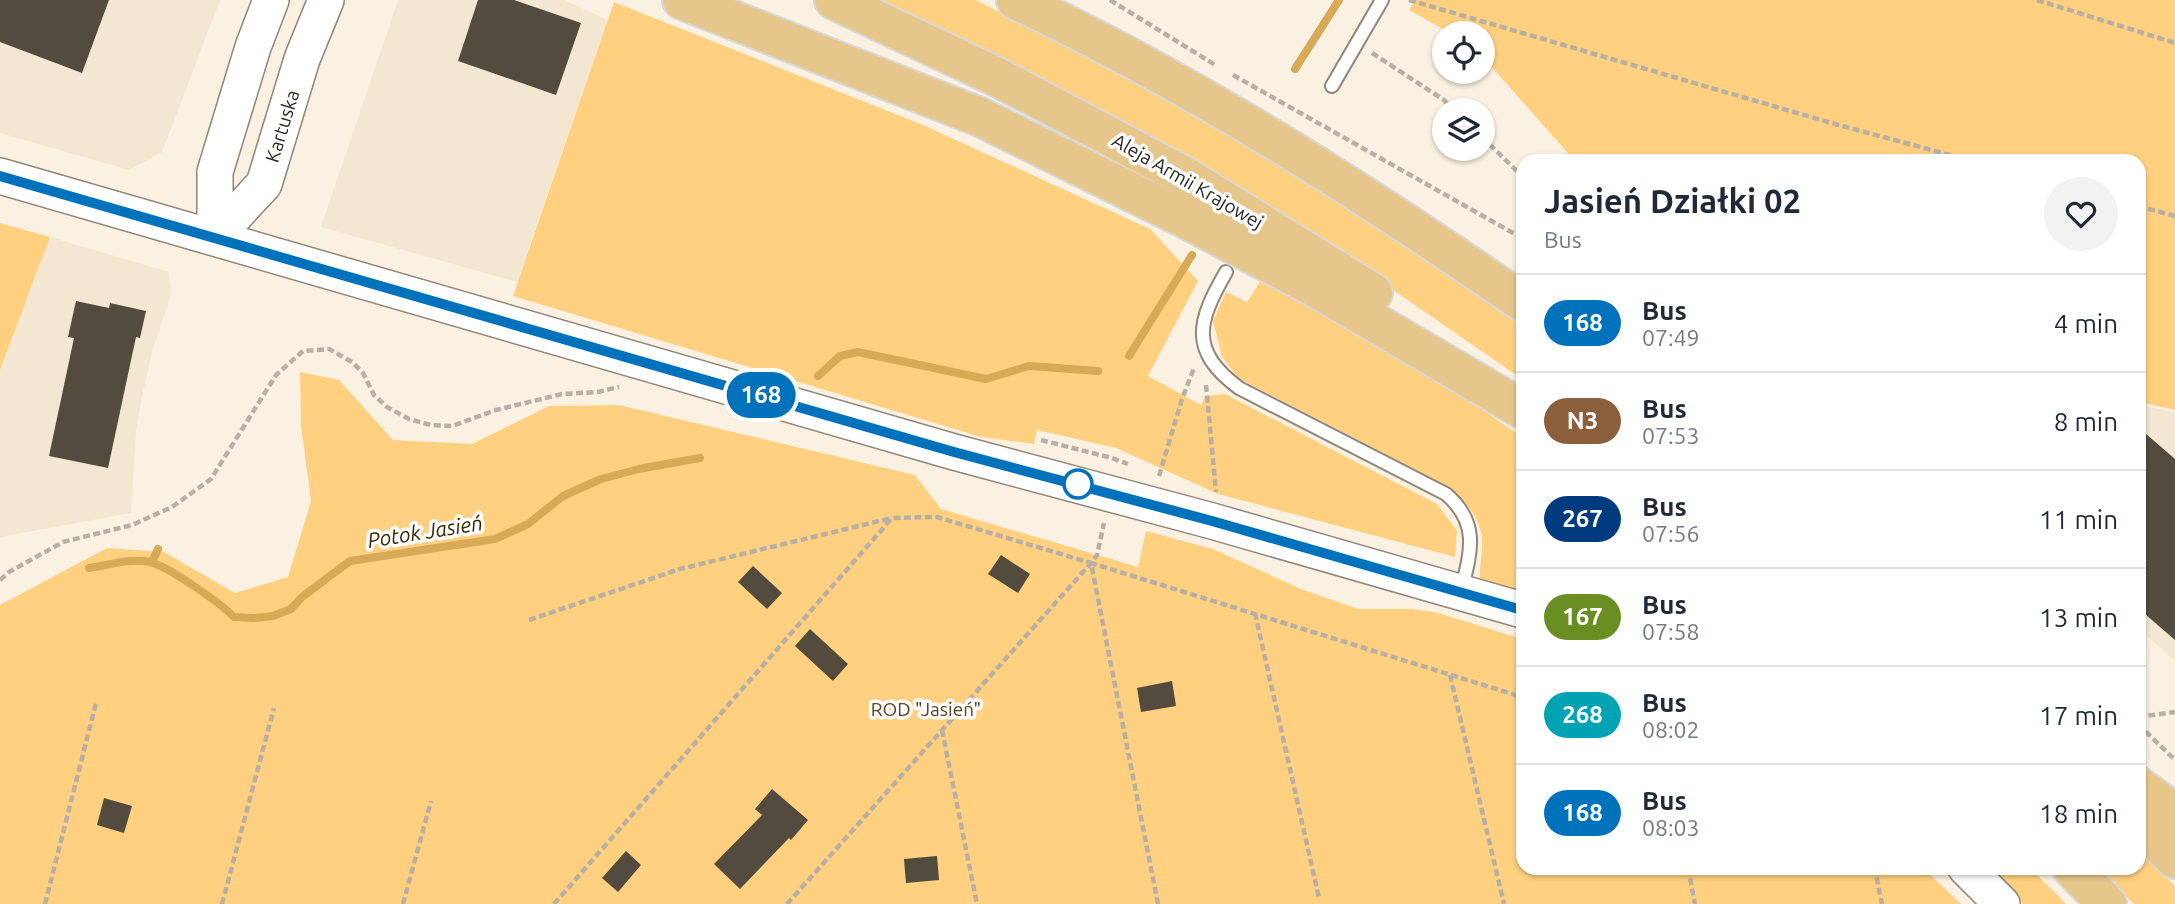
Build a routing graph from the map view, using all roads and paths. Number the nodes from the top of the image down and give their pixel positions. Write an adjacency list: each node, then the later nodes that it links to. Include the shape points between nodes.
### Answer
1 (271, 0): 23 (street, via 215,172)
2 (326, 0): 23 (street, Kartuska, via 302,59 264,184)
3 (682, 0): 30 (main road, via 980,117 1316,288)
4 (834, 0): 28 (main road, Aleja Armii Krajowej, via 995,76 1186,177 1341,272)
5 (1016, 0): 25 (main road, via 1127,56 1280,145)
6 (1110, 0): 12 (path)
7 (1382, 0): 11 (lane)
8 (1409, 0): 17 (path)
9 (2037, 0): 10 (path)
10 (2175, 43)
11 (1357, 44): 14 (lane); 15 (path)
12 (1219, 67)
13 (1231, 74): 22 (path)
14 (1332, 86)
15 (1441, 98)
16 (1495, 150): 18 (path)
17 (1946, 154)
18 (1516, 170)
19 (0, 176): 23 (street)
20 (2146, 208): 21 (path)
21 (2175, 216)
22 (1516, 235)
23 (215, 237): 37 (street, via 954,452)
24 (1226, 272): 26 (lane, via 1208,304 1203,326)
25 (1516, 298)
26 (1211, 361): 32 (path, via 1206,390); 37 (lane, via 1240,388 1458,504 1471,533)
27 (629, 386): 36 (path, via 562,394 452,426 431,425 387,407 352,362 329,349 303,351 276,375 211,479 172,507 132,525 63,542)
28 (1516, 391)
29 (1182, 399): 31 (path)
30 (1516, 405)
31 (1160, 471)
32 (1217, 503)
33 (892, 518): 35 (path, via 937,517); 40 (path, via 680,569); 64 (path)
34 (1097, 555): 35 (path)
35 (1091, 563): 39 (path); 47 (path); 67 (path)
36 (0, 580)
37 (1461, 591): 38 (street)
38 (1516, 608)
39 (1255, 613): 41 (path); 59 (path)
40 (529, 620)
41 (1450, 675): 42 (path); 68 (path)
42 (1516, 694)
43 (96, 703): 61 (path)
44 (274, 708): 62 (path)
45 (2175, 712): 46 (path)
46 (2146, 716)
47 (942, 729): 60 (path); 66 (path)
48 (2146, 732): 49 (path)
49 (2175, 760)
50 (2146, 792): 52 (main road)
51 (431, 801): 63 (path)
52 (2175, 813)
53 (2146, 830): 54 (main road)
54 (2175, 859)
55 (1689, 875): 69 (path)
56 (1876, 875): 70 (path)
57 (1973, 875): 71 (street)
58 (2079, 875): 72 (main road)
59 (1319, 898)
60 (793, 901): 65 (path)
61 (45, 904)
62 (222, 904)
63 (403, 904)
64 (554, 904)
65 (787, 904)
66 (977, 904)
67 (1158, 904)
68 (1504, 904)
69 (1695, 904)
70 (1882, 904)
71 (2002, 904)
72 (2107, 904)

